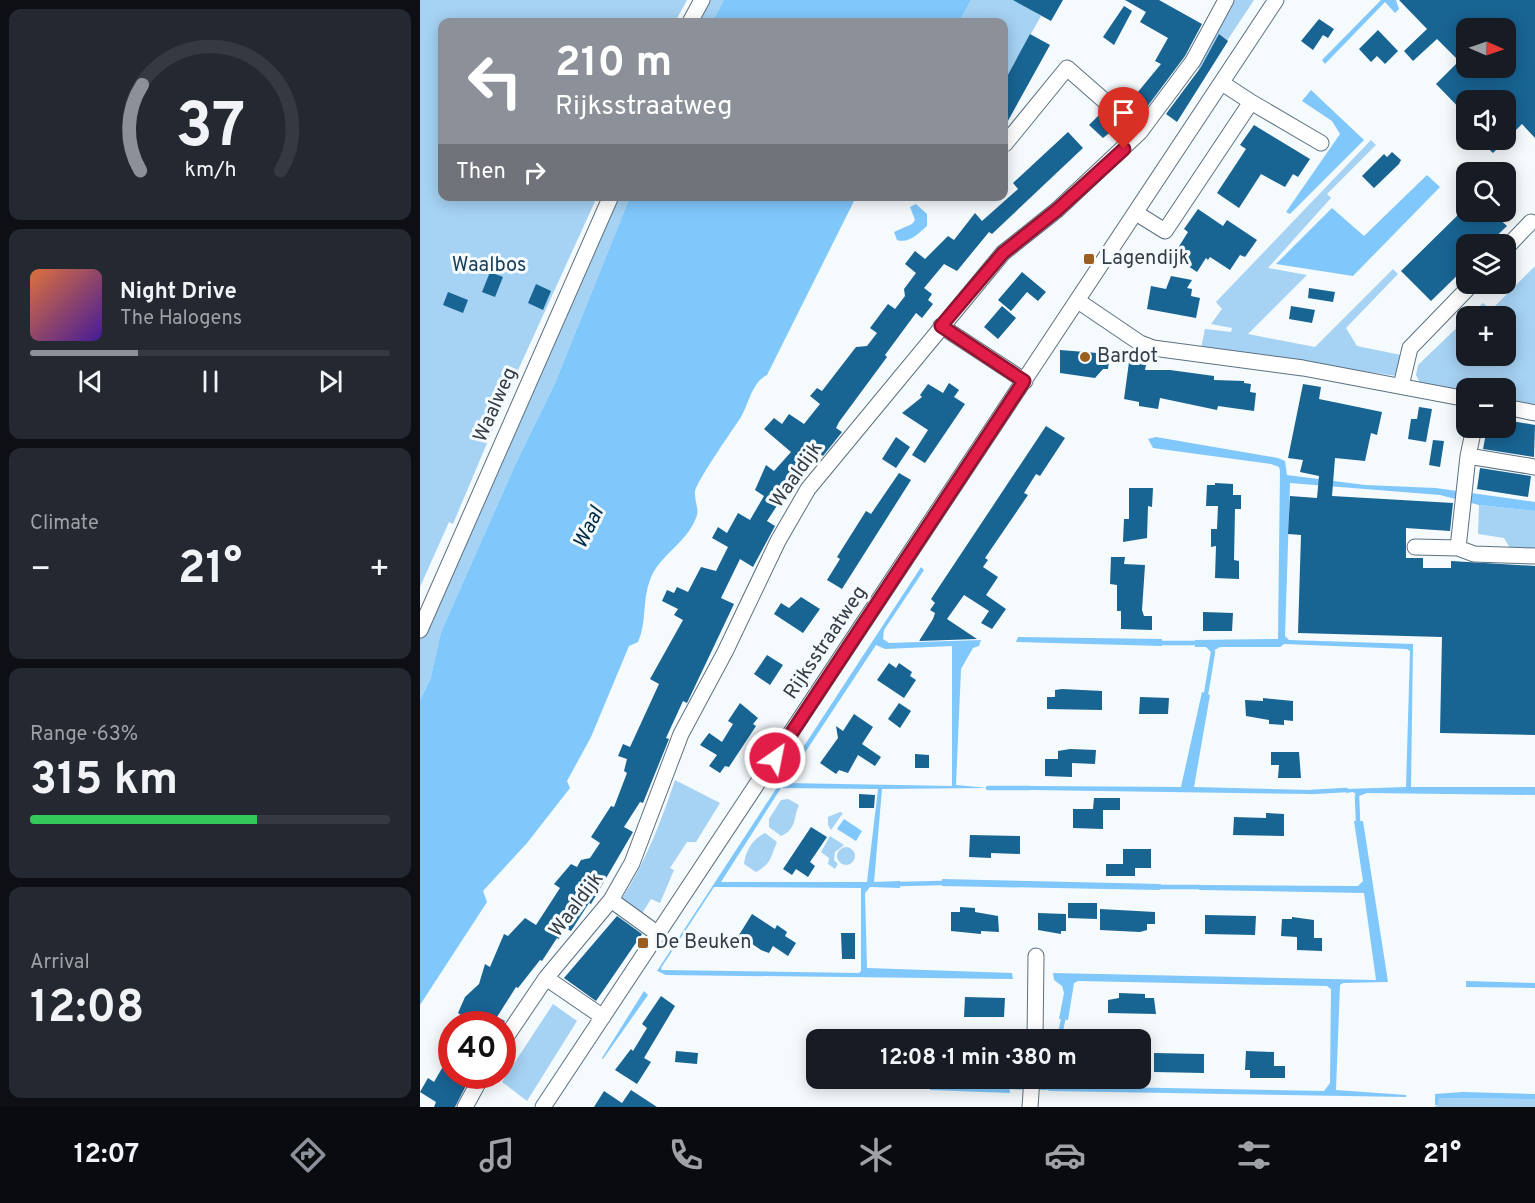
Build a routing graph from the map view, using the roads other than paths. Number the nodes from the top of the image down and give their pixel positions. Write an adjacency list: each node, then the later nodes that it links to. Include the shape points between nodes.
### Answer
1 (702, 0): 4 (street)
2 (1226, 0): 7 (street, Waaldijk, via 1193,61)
3 (1276, 0): 5 (street, Rijksstraatweg)
4 (692, 18)
5 (1222, 83): 6 (street); 11 (street, Rijksstraatweg)
6 (1251, 102): 9 (street); 11 (street, via 1165,231)
7 (1140, 132): 8 (street, via 1067,68); 16 (street, Waaldijk, via 1057,210 1003,253)
8 (1008, 140)
9 (1321, 143)
10 (609, 201): 28 (street, Waalweg)
11 (1136, 213): 15 (street, Rijksstraatweg)
12 (1531, 222): 13 (street)
13 (1516, 238)
14 (1462, 294): 18 (street, via 1410,348)
15 (1078, 302): 17 (street, Rijksstraatweg); 18 (street, via 1140,344 1153,348 1232,357)
16 (941, 326): 17 (street); 29 (street, Waaldijk, via 808,489 778,541 681,734 648,826)
17 (1024, 381): 30 (street, Rijksstraatweg)
18 (1401, 386): 19 (street)
19 (1456, 397)
20 (1516, 409): 21 (street)
21 (1535, 412)
22 (1472, 438): 23 (street)
23 (1468, 456): 24 (street); 26 (street)
24 (1535, 467)
25 (1415, 547): 26 (street)
26 (1458, 548): 27 (street, via 1474,554)
27 (1535, 556)
28 (420, 630)
29 (610, 900): 30 (street); 32 (street, Waaldijk)
30 (658, 934): 33 (street, Rijksstraatweg)
31 (1036, 956): 35 (street)
32 (546, 978): 33 (street); 34 (street, Waaldijk)
33 (603, 1017): 39 (street, Rijksstraatweg)
34 (516, 1022)
35 (1035, 1029)
36 (475, 1089): 38 (street)
37 (1031, 1089): 40 (street)
38 (465, 1107)
39 (543, 1107)
40 (1030, 1107)

